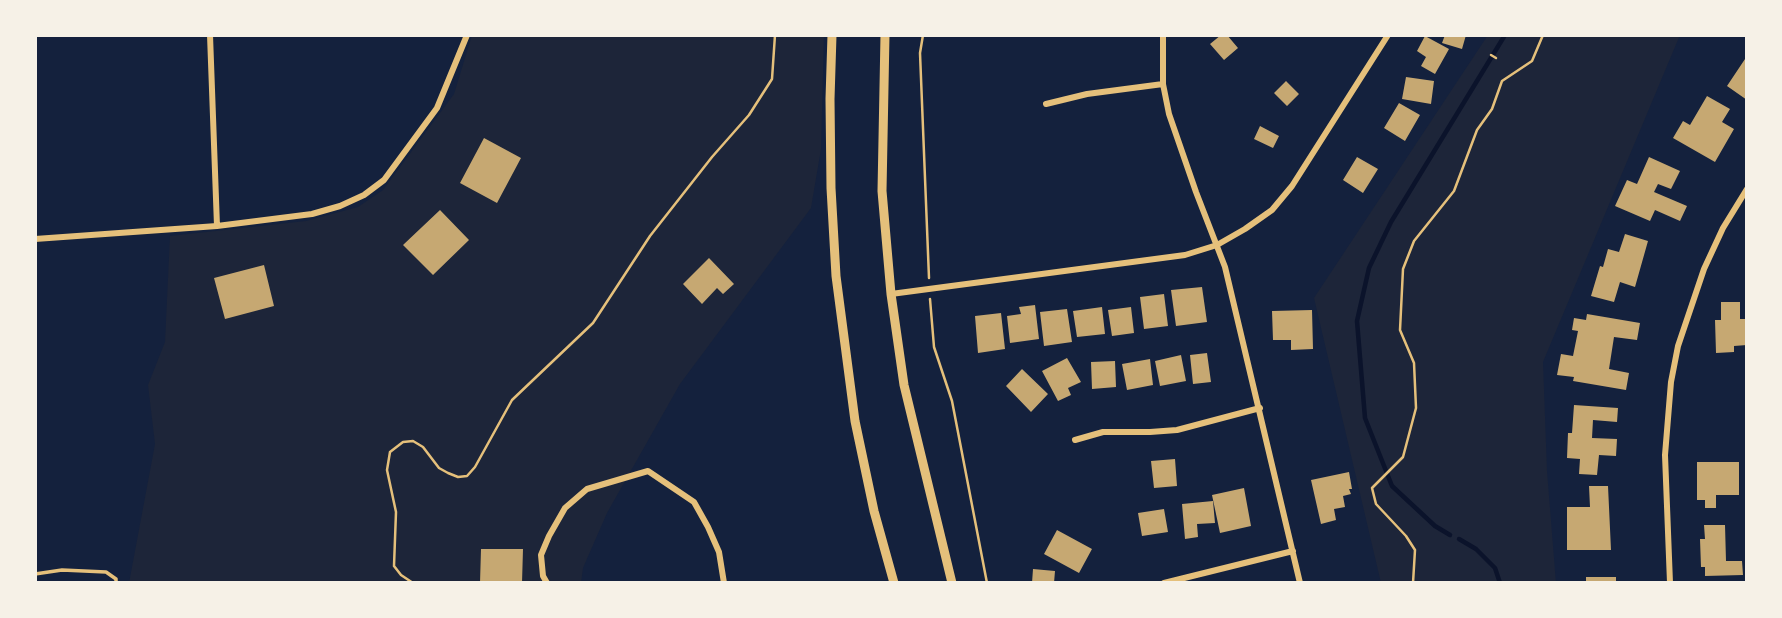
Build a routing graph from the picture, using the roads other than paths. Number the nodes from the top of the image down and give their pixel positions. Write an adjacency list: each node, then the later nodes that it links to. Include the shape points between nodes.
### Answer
1 (210, 35): 10 (street)
2 (467, 35): 10 (street, via 436,108 384,180 364,195 312,214)
3 (832, 35): 21 (main road, via 836,276 855,421)
4 (885, 35): 13 (main road, via 882,191)
5 (1163, 35): 7 (street)
6 (1388, 35): 12 (street, via 1286,194 1264,216)
7 (1163, 85): 8 (street); 12 (street, via 1179,146)
8 (1046, 104)
9 (1747, 189): 25 (street, via 1704,269 1678,346 1665,455)
10 (217, 226): 11 (street)
11 (35, 239)
12 (1217, 245): 13 (street, via 1185,255); 14 (street)
13 (891, 294): 22 (main road, via 904,384)
14 (1260, 408): 15 (street, via 1177,430 1103,432); 16 (street)
15 (1075, 440)
16 (1293, 551): 23 (street); 24 (street)
17 (35, 574): 18 (lane, via 106,572)
18 (117, 583)
19 (547, 583): 20 (street, via 541,555 565,508 587,489 648,471 694,502 719,552)
20 (724, 583)
21 (894, 583)
22 (952, 583)
23 (1164, 583)
24 (1300, 583)
25 (1670, 583)

